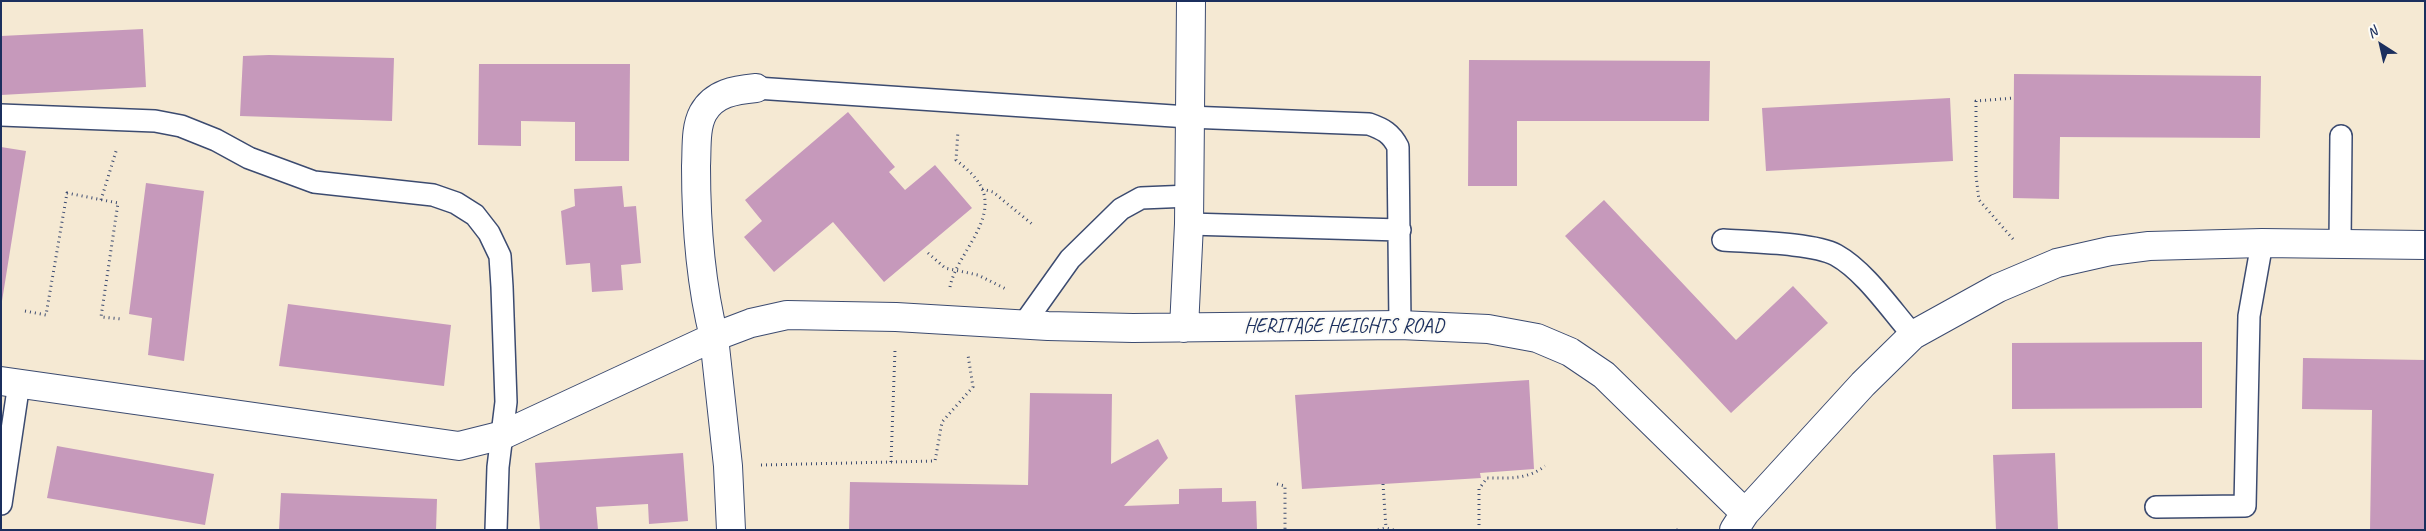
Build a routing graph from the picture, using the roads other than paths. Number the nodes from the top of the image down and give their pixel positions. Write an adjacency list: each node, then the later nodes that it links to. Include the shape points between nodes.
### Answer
1 (1191, 1): 4 (street)
2 (756, 88): 4 (lane); 17 (street, via 735,90 717,97 703,113 697,137 700,257 706,306)
3 (1, 115): 19 (lane, via 155,121 181,126 249,158 314,182 433,195 469,211 490,233 500,256 506,402)
4 (1188, 117): 6 (street); 8 (lane, via 1369,124 1382,128 1393,136 1398,147)
5 (2340, 136): 11 (lane)
6 (1190, 196): 7 (street); 13 (lane, via 1141,198 1121,209 1070,258)
7 (1189, 224): 8 (lane); 15 (street)
8 (1400, 230): 14 (lane)
9 (1723, 240): 16 (lane, via 1801,246 1836,254 1858,272)
10 (2262, 244): 11 (street); 16 (street, via 2149,246 2110,250 2057,263 1998,288); 21 (lane, via 2249,316 2245,506)
11 (2340, 244): 12 (street)
12 (2425, 245)
13 (1023, 325): 15 (street, HERITAGE HEIGHTS ROAD); 17 (street, HERITAGE HEIGHTS ROAD, via 896,317 787,315 751,322)
14 (1400, 325): 15 (street, HERITAGE HEIGHTS ROAD); 22 (street, HERITAGE HEIGHTS ROAD, via 1488,329 1536,338 1570,352 1604,375)
15 (1184, 328)
16 (1913, 335): 22 (street, via 1863,384)
17 (714, 337): 19 (street, HERITAGE HEIGHTS ROAD); 24 (street, via 728,466)
18 (10, 382): 19 (street, HERITAGE HEIGHTS ROAD, via 459,446); 20 (lane)
19 (503, 435): 23 (lane, via 498,467)
20 (1, 504)
21 (2156, 507)
22 (1740, 521)
23 (496, 530)
24 (731, 530)

